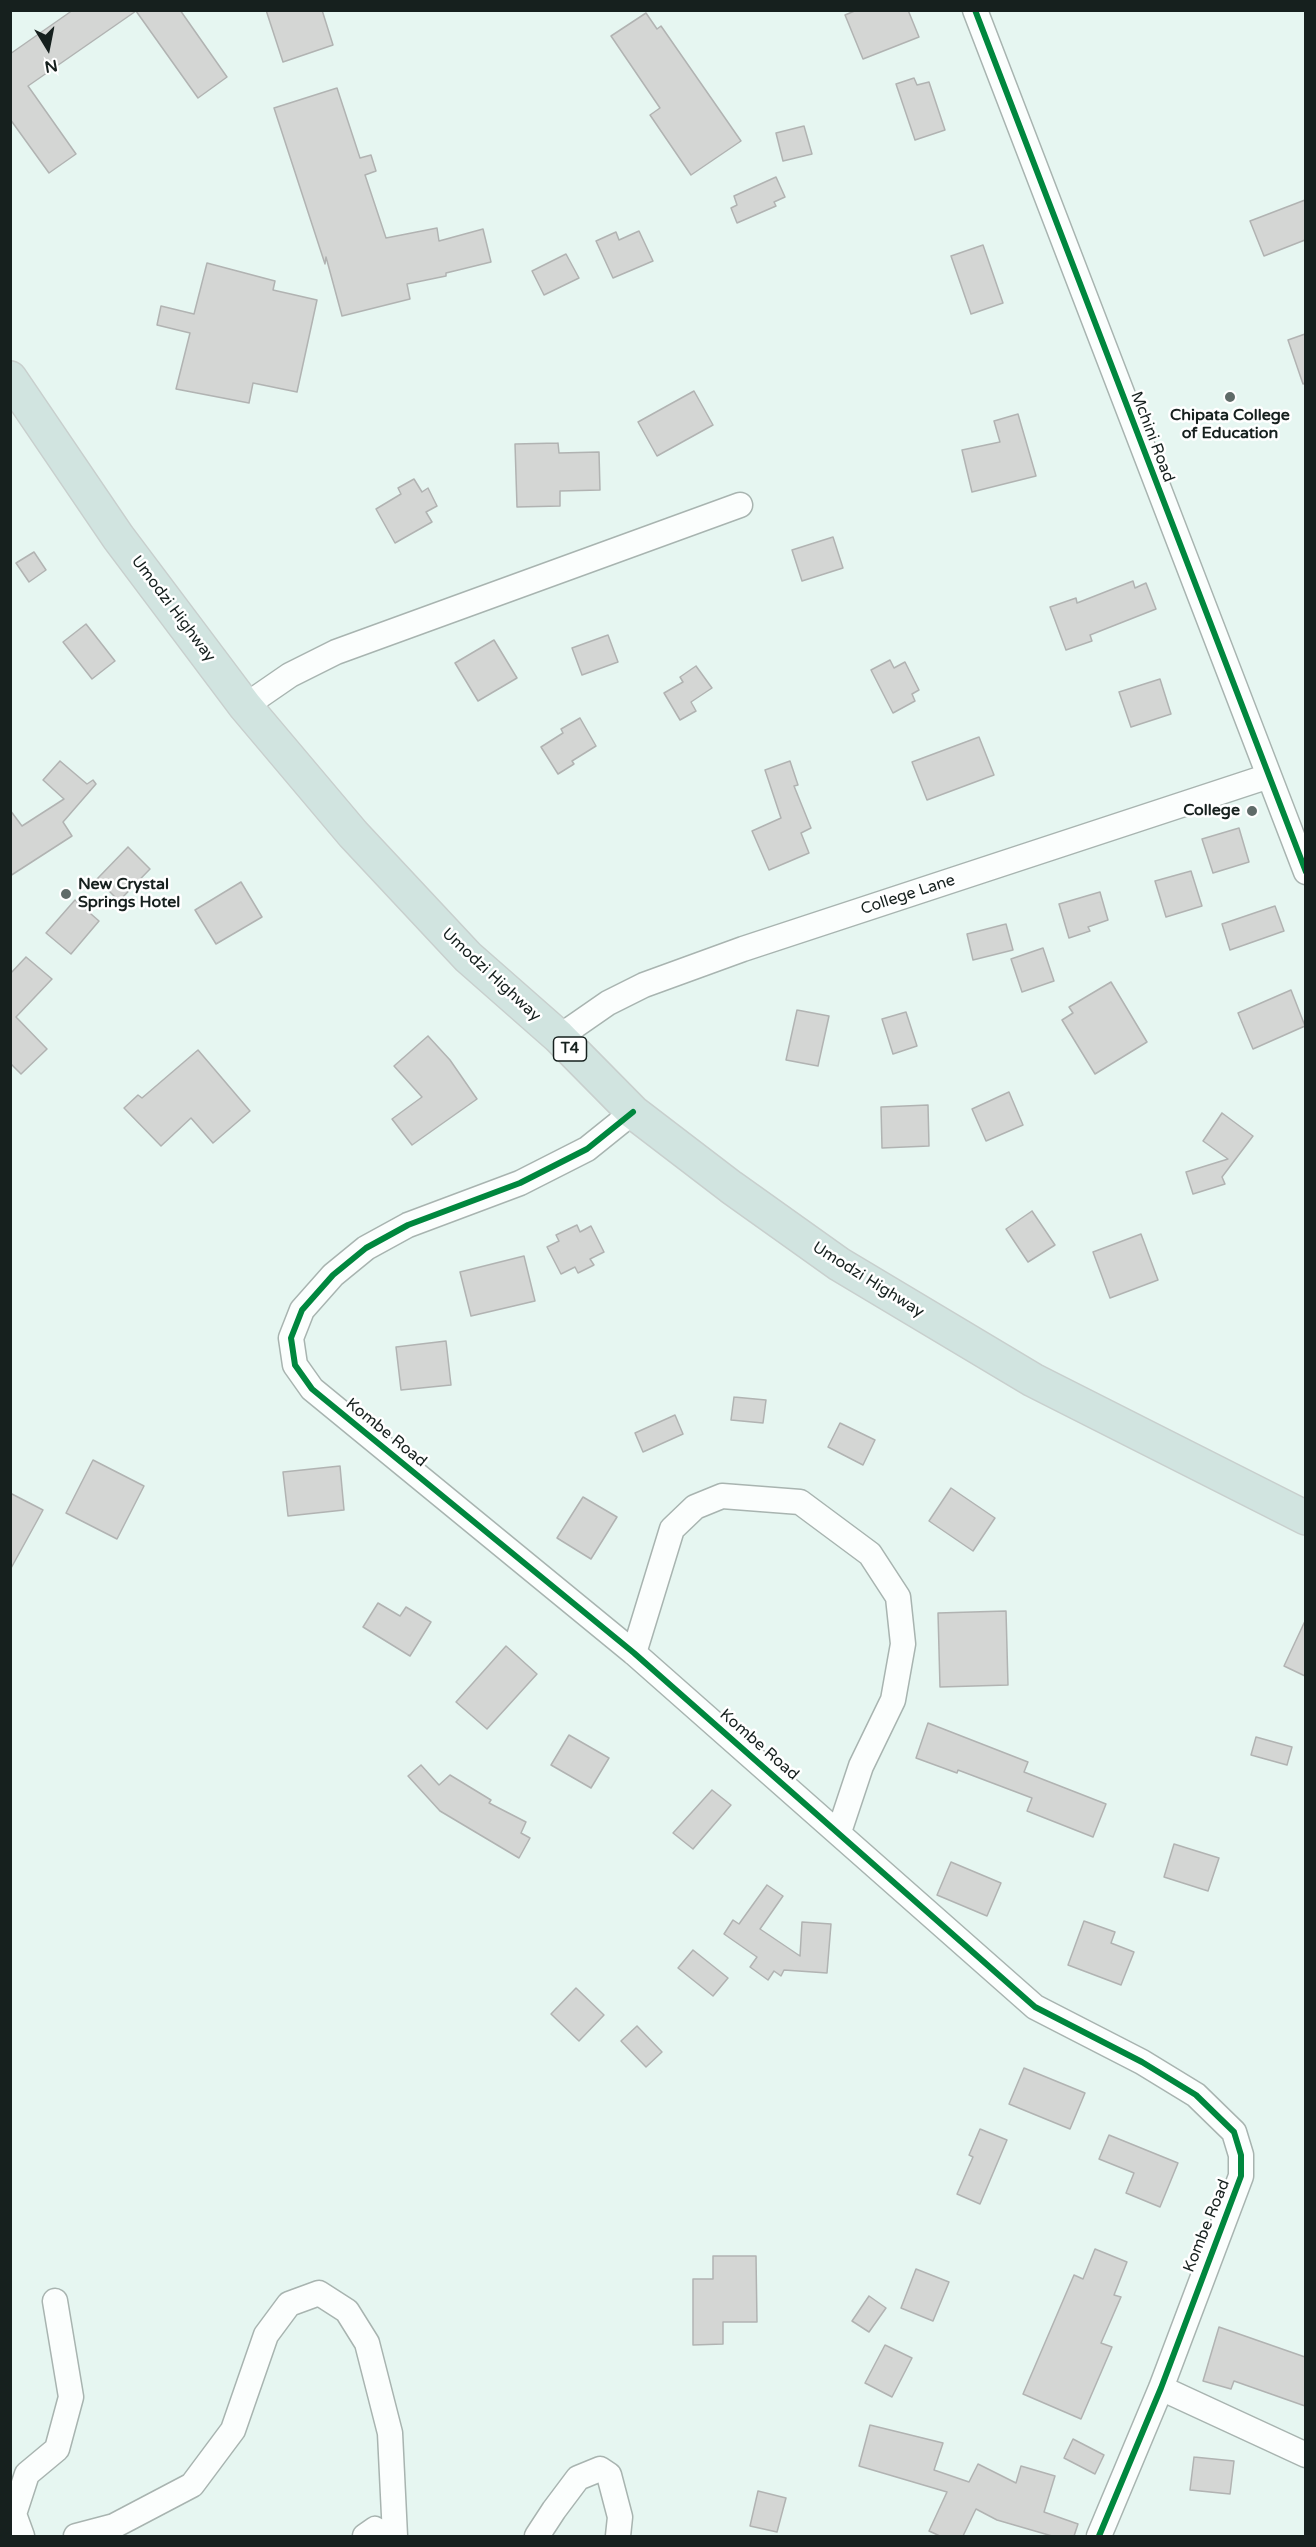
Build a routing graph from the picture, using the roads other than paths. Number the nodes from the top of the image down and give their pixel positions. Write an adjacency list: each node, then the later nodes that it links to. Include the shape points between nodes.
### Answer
1 (975, 10): 5 (street, Mchini Road)
2 (10, 378): 4 (highway, Umodzi Highway / T4, via 118,537)
3 (740, 505): 4 (street, via 336,652 290,675)
4 (245, 706): 8 (highway, Umodzi Highway / T4, via 352,834 468,957)
5 (1269, 777): 6 (street, Mchini Road); 8 (street, College Lane, via 644,985 608,1003)
6 (1298, 827): 7 (street, Mchini Road)
7 (1305, 872)
8 (559, 1037): 9 (highway, Umodzi Highway / T4)
9 (633, 1112): 10 (highway, Umodzi Highway / T4, via 839,1264 1033,1380); 11 (street, Kombe Road, via 587,1149 520,1183 408,1225 366,1248 333,1275 302,1310 291,1338 295,1365 312,1389)
10 (1305, 1518)
11 (634, 1653): 12 (street, Kombe Road); 12 (street, via 672,1530 694,1507 723,1496 800,1502 870,1554 898,1597 903,1644 893,1700 861,1766)
12 (839, 1832): 14 (street, Kombe Road, via 1035,2007 1142,2062 1196,2095 1234,2132 1241,2155 1241,2176)
13 (56, 2301): 16 (street, via 71,2397 57,2449 27,2474 14,2514)
14 (1161, 2388): 15 (street); 23 (street, Kombe Road)
15 (1305, 2455)
16 (22, 2536)
17 (76, 2536): 20 (street, via 114,2526 192,2485 233,2430 266,2335 289,2304 319,2293 347,2311 367,2343 390,2433)
18 (365, 2536): 19 (street, via 375,2529)
19 (387, 2536)
20 (395, 2536)
21 (537, 2536): 22 (street, via 578,2478 600,2469 609,2475 620,2517)
22 (618, 2536)
23 (1099, 2536)

